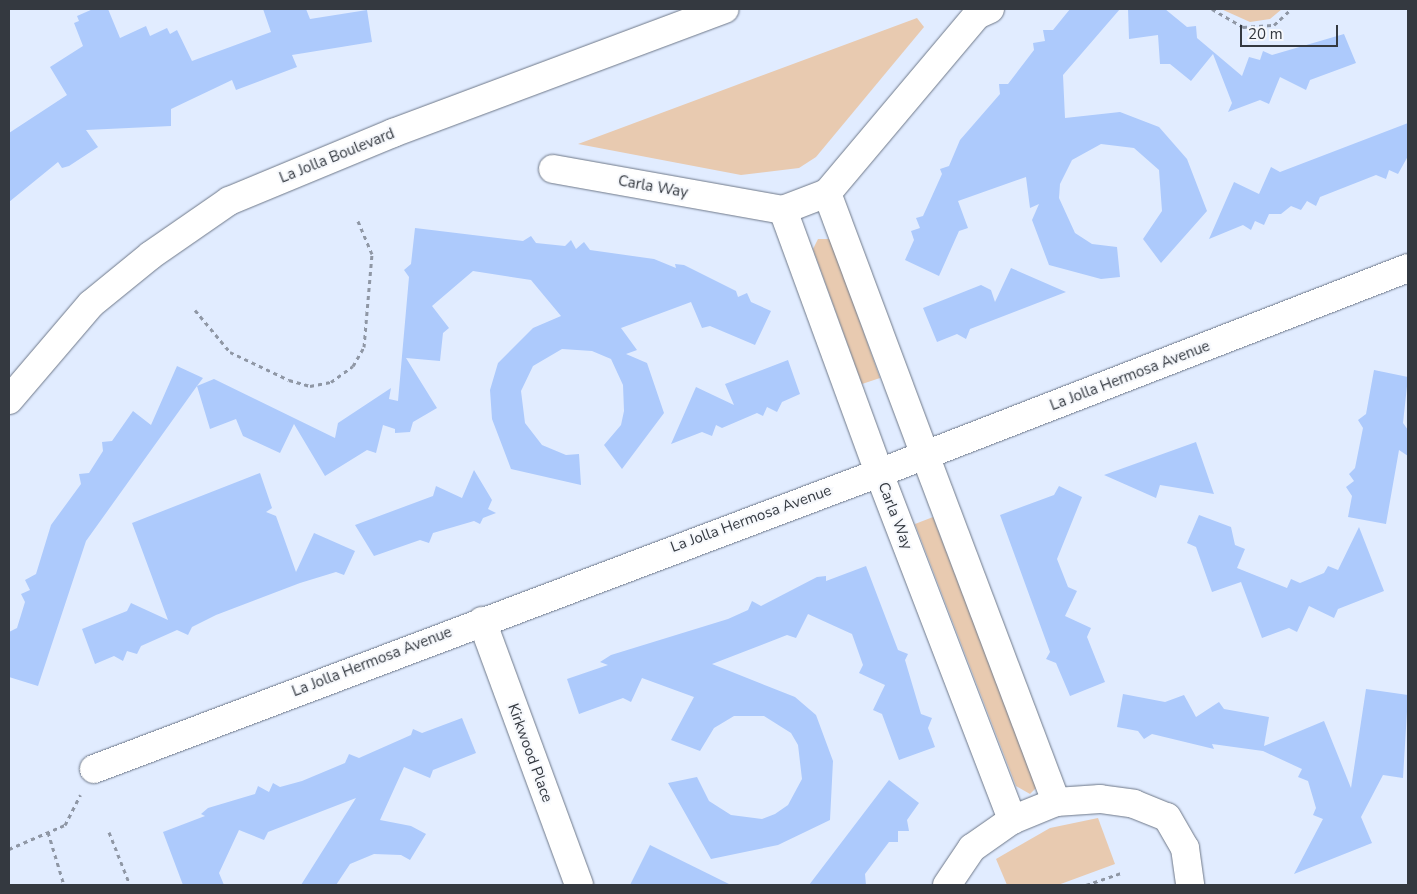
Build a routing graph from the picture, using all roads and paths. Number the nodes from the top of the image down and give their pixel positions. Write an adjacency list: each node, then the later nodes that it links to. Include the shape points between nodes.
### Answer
1 (725, 9): 11 (street, La Jolla Boulevard, via 393,133 229,201 151,255 91,304)
2 (1212, 9): 3 (path, via 1243,27 1274,25)
3 (1291, 9)
4 (981, 11): 6 (street)
5 (553, 168): 7 (street, Carla Way)
6 (827, 193): 7 (street); 12 (street)
7 (783, 210): 13 (street, Carla Way)
8 (358, 221): 10 (path, via 372,254 364,347 353,366 330,382 310,386 289,380 230,352)
9 (1408, 268): 12 (street, La Jolla Hermosa Avenue)
10 (195, 310)
11 (9, 400)
12 (925, 455): 13 (street, La Jolla Hermosa Avenue); 16 (street)
13 (879, 473): 14 (street, La Jolla Hermosa Avenue); 17 (street, Carla Way)
14 (482, 621): 15 (street, La Jolla Hermosa Avenue); 25 (street, Kirkwood Place)
15 (94, 769)
16 (1056, 802): 17 (street); 28 (street, via 1100,799 1134,804 1168,816 1185,848)
17 (1012, 820): 26 (street, via 972,848)
18 (64, 825): 19 (path)
19 (48, 832): 21 (path); 23 (path)
20 (109, 832): 24 (path)
21 (9, 849)
22 (1123, 872): 27 (path)
23 (64, 885)
24 (130, 885)
25 (579, 885)
26 (947, 885)
27 (1086, 885)
28 (1190, 885)

